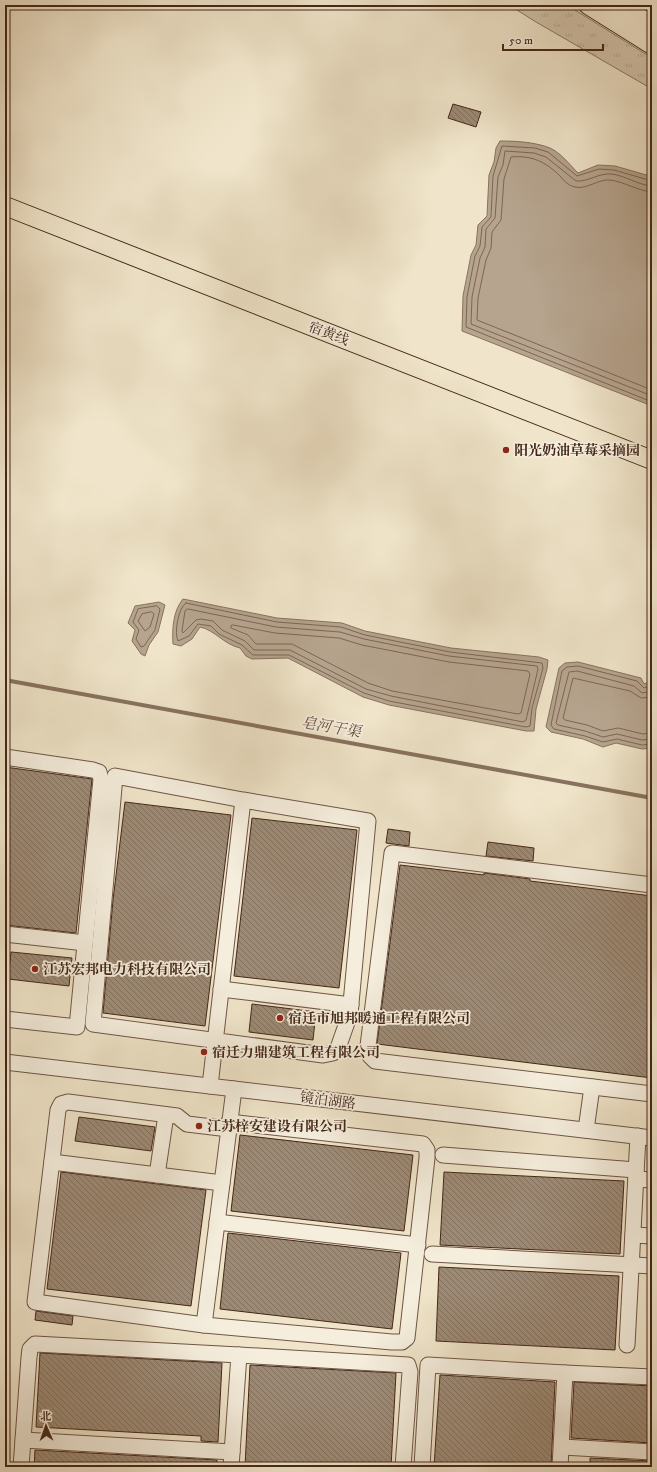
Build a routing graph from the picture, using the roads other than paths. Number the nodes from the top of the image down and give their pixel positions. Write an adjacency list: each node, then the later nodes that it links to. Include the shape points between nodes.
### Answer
1 (588, 5): 4 (main road)
2 (616, 5): 3 (main road)
3 (652, 24)
4 (652, 44)
5 (5, 206): 6 (main road, 宿黄线)
6 (652, 460)
7 (5, 756): 11 (street, via 99,772 101,779)
8 (243, 800): 12 (street); 13 (street, via 368,822); 15 (street, via 115,776 93,1024)
9 (652, 886): 18 (street, via 392,853 368,1046 370,1056 375,1061)
10 (5, 934): 11 (street)
11 (85, 943): 14 (street, via 77,1027)
12 (221, 988): 13 (street); 15 (street)
13 (351, 1006): 15 (street, via 342,1039 333,1054 323,1055)
14 (5, 1019)
15 (216, 1041): 17 (street)
16 (5, 1062): 17 (street, 镜泊湖路)
17 (210, 1086): 19 (street, 镜泊湖路)
18 (592, 1087): 20 (street); 23 (street)
19 (234, 1089): 22 (street); 23 (street, 镜泊湖路)
20 (652, 1094)
21 (166, 1115): 22 (street, via 177,1116 187,1124); 26 (street, via 68,1102 61,1104 58,1110); 28 (street)
22 (229, 1125): 30 (street); 34 (street, via 423,1144 427,1150 427,1158)
23 (586, 1130): 24 (street, 镜泊湖路)
24 (645, 1137): 27 (street)
25 (443, 1155): 27 (street)
26 (52, 1162): 28 (street); 38 (street, via 35,1302)
27 (636, 1174): 29 (street); 32 (street)
28 (157, 1175): 30 (street)
29 (652, 1180)
30 (222, 1182): 31 (street)
31 (217, 1222): 34 (street); 38 (street)
32 (633, 1235): 33 (street); 36 (street)
33 (652, 1236)
34 (418, 1245): 38 (street, via 409,1327 407,1338 402,1342)
35 (432, 1254): 36 (street)
36 (631, 1265): 37 (street); 39 (street)
37 (652, 1266)
38 (204, 1325)
39 (627, 1344)
40 (239, 1355): 43 (street, via 35,1344 30,1348); 45 (street); 49 (street, via 408,1365 410,1372)
41 (565, 1373): 42 (street); 44 (street); 50 (street, via 428,1365)
42 (652, 1377)
43 (23, 1440): 45 (street); 47 (street)
44 (562, 1447): 46 (street); 51 (street)
45 (232, 1452): 48 (street)
46 (652, 1452)
47 (22, 1467)
48 (231, 1467)
49 (403, 1467)
50 (422, 1467)
51 (560, 1467)

